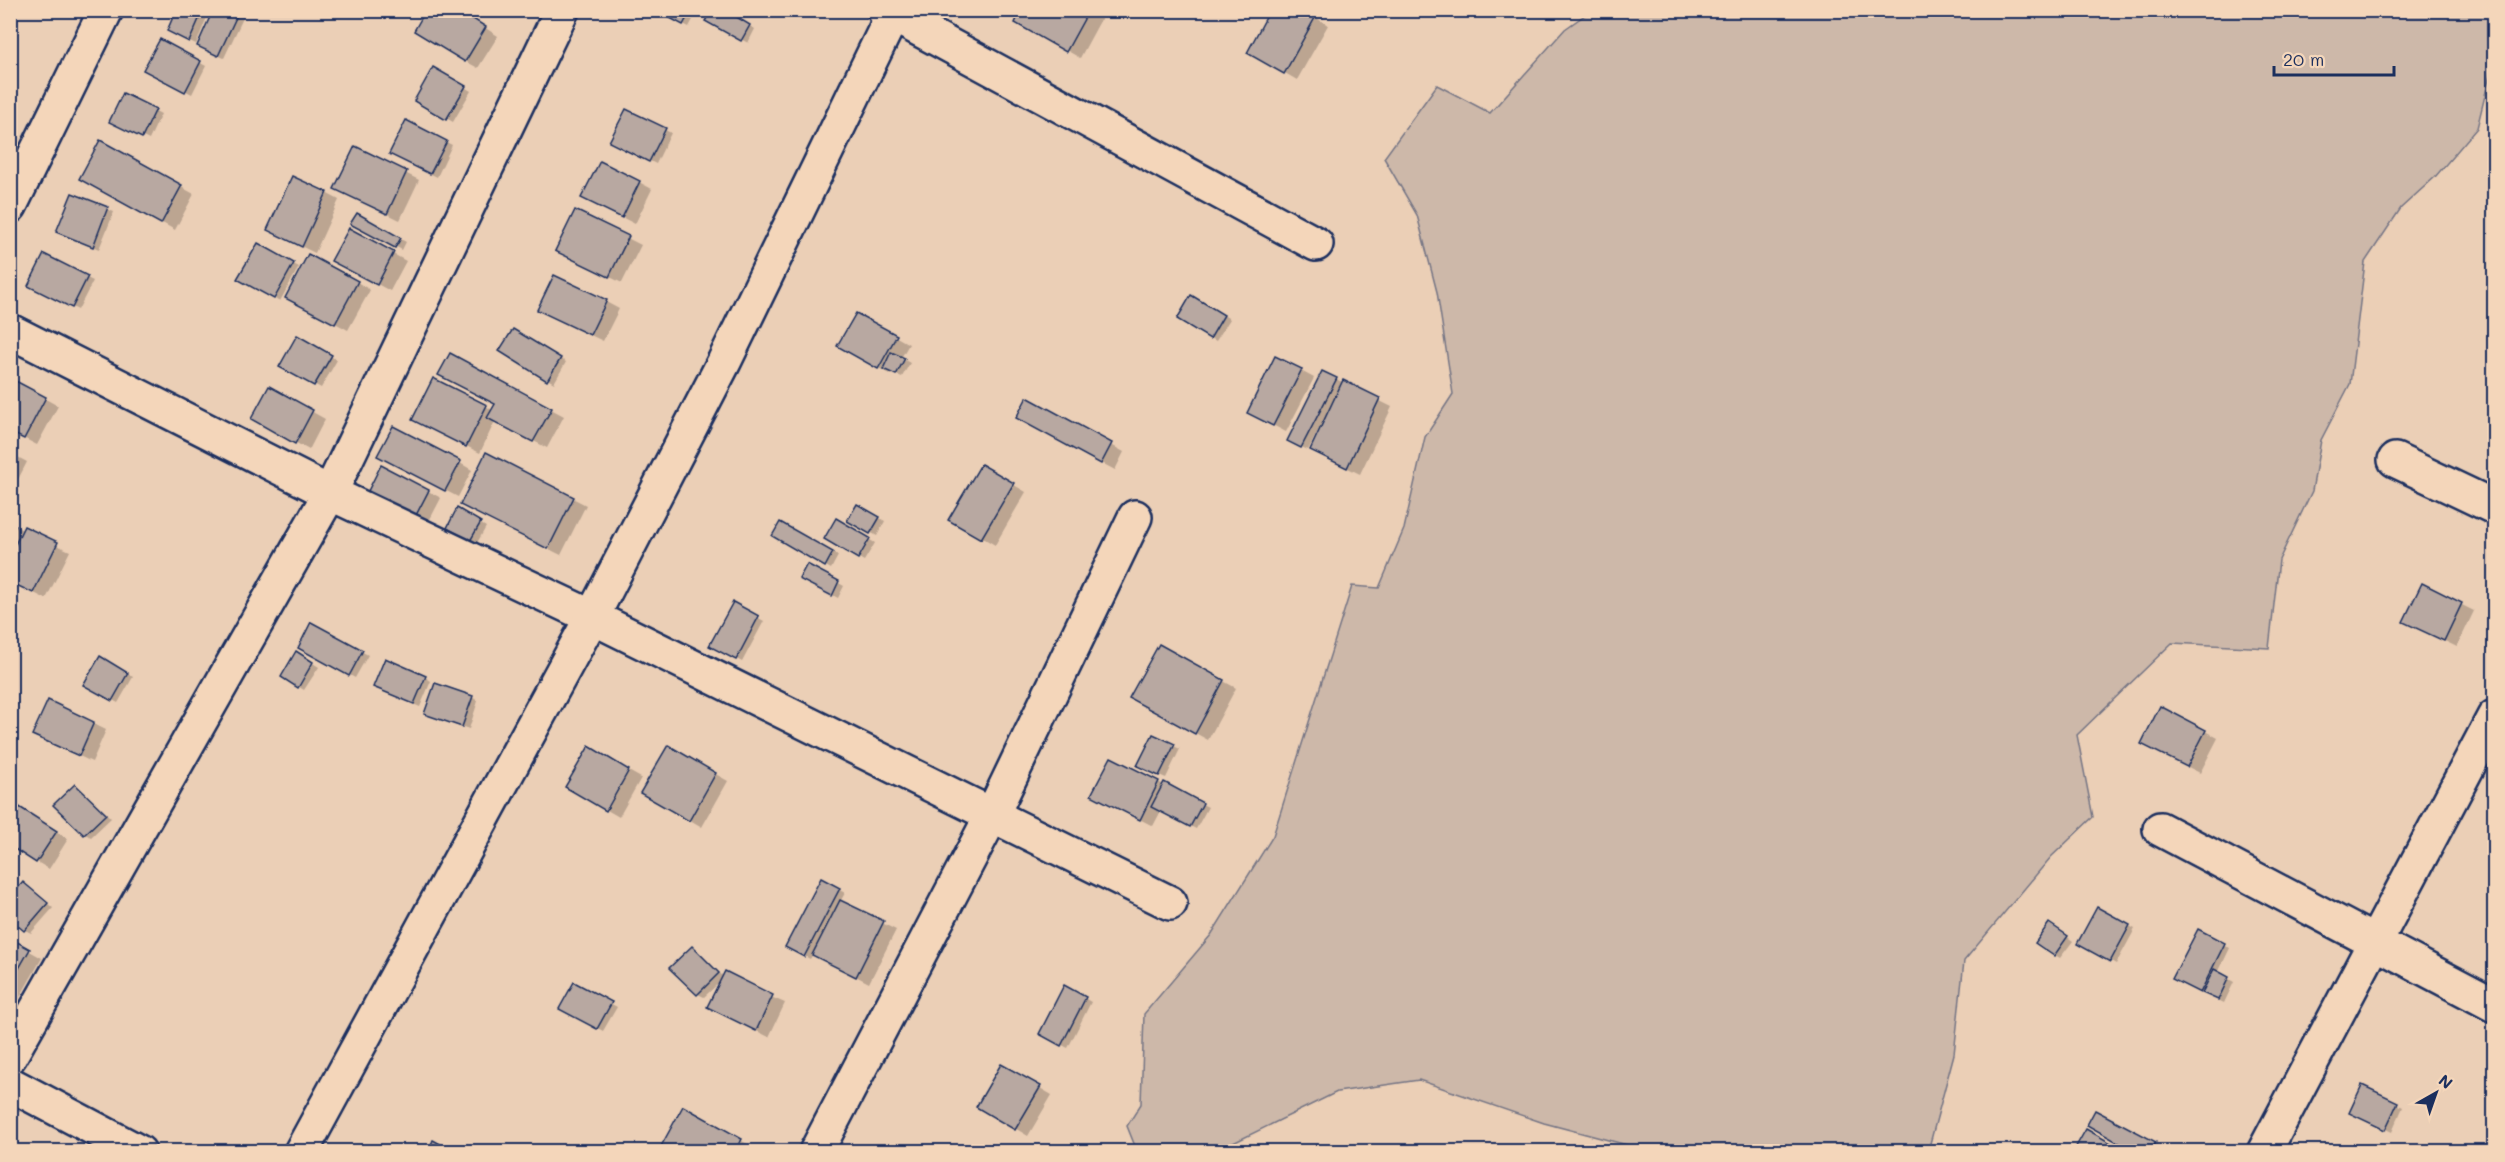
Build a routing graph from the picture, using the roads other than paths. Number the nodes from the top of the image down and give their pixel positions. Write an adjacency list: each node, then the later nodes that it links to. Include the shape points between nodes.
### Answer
1 (106, 10): 4 (street)
2 (561, 10): 8 (street)
3 (891, 12): 5 (street); 11 (street, via 724,362)
4 (10, 206)
5 (1316, 244)
6 (10, 331): 8 (street)
7 (2395, 460): 9 (street)
8 (330, 493): 11 (street); 18 (street)
9 (2494, 507)
10 (1135, 517): 13 (street)
11 (592, 617): 13 (street); 21 (street)
12 (2494, 717): 16 (street)
13 (992, 815): 15 (street); 22 (street)
14 (2160, 829): 16 (street)
15 (1170, 903)
16 (2375, 944): 17 (street); 23 (street)
17 (2494, 1005)
18 (10, 1056)
19 (10, 1084): 20 (street)
20 (139, 1152)
21 (302, 1152)
22 (816, 1152)
23 (2264, 1152)

